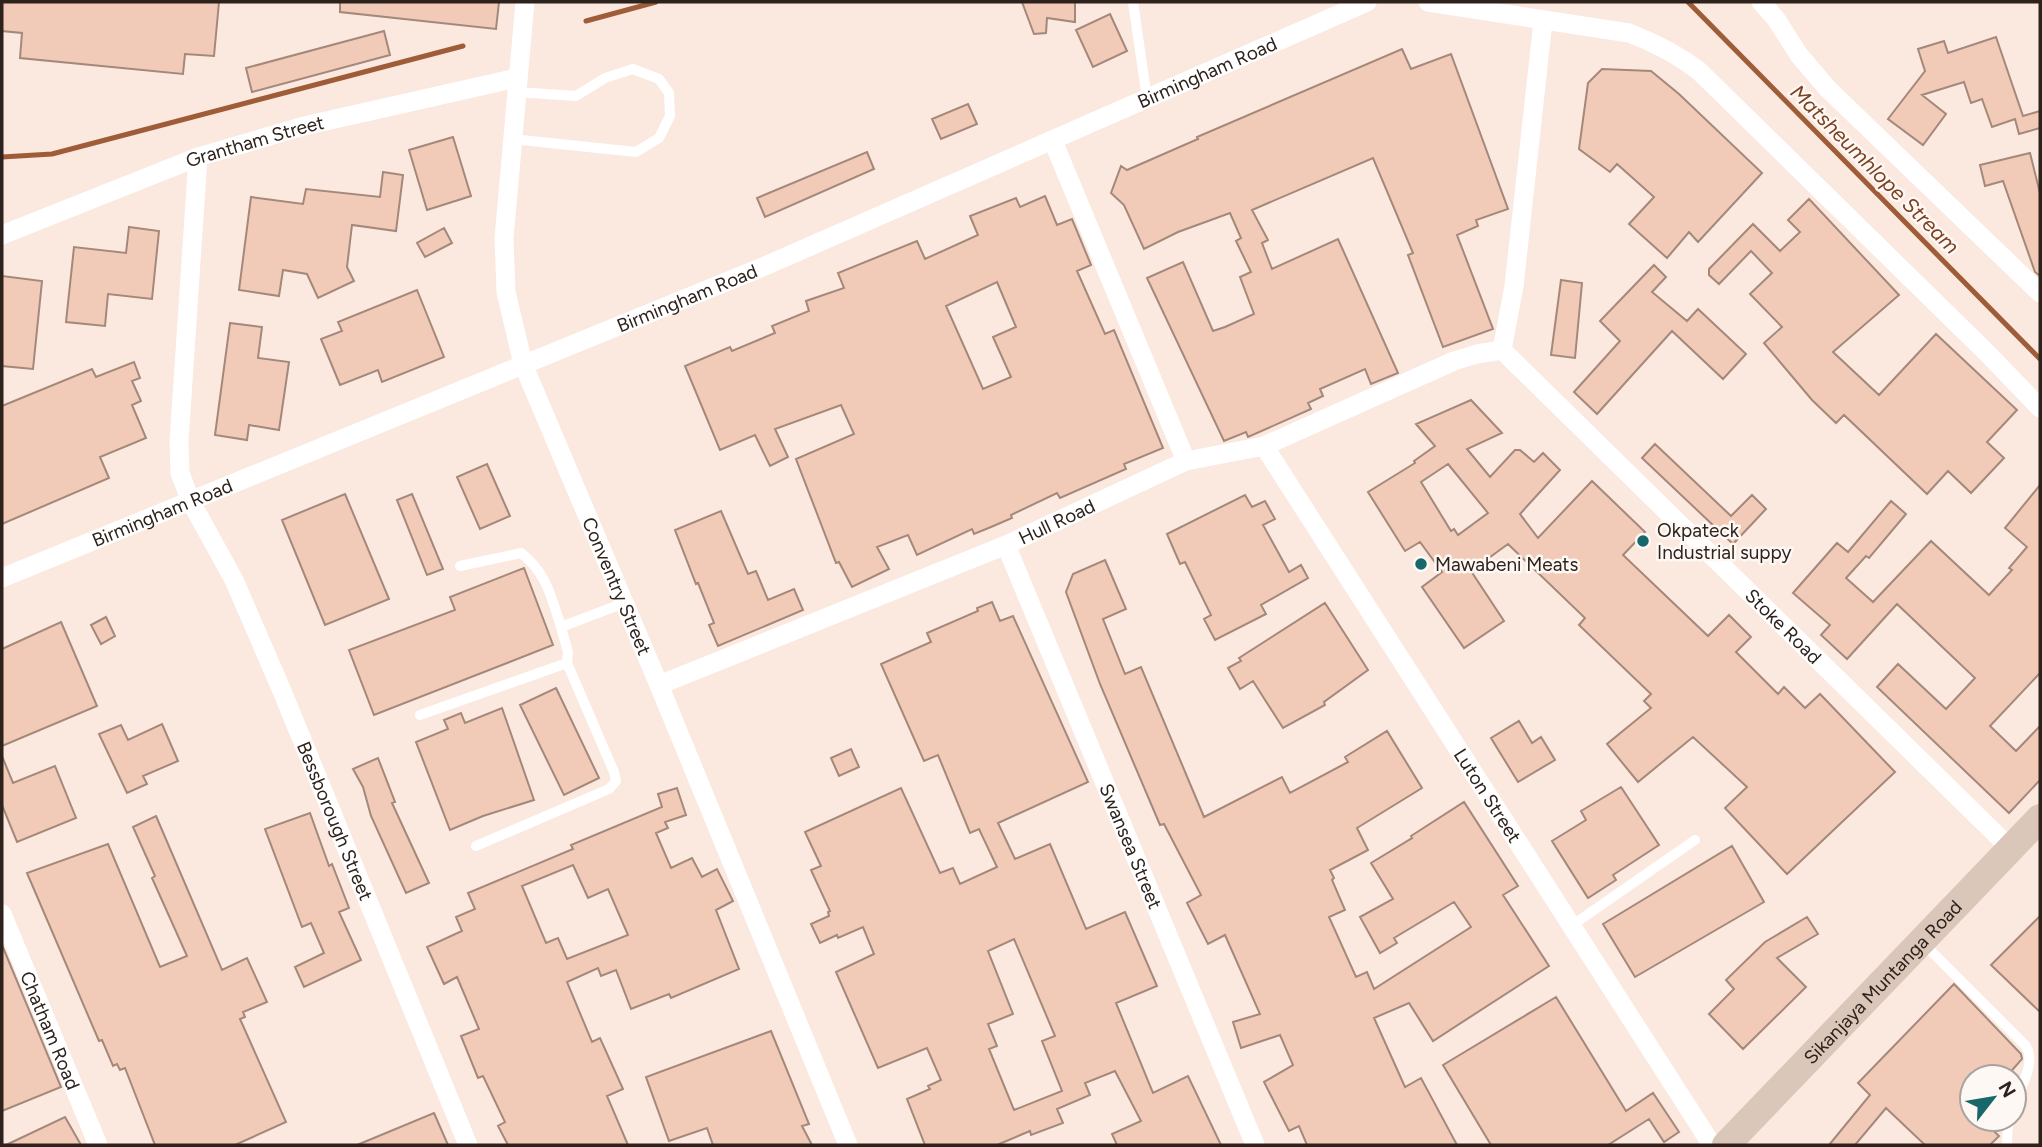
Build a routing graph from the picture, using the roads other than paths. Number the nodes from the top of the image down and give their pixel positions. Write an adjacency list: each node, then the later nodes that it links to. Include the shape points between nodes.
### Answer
1 (525, 2): 7 (street, Conventry Street)
2 (1133, 2): 8 (lane)
3 (1367, 2): 8 (street, Birmingham Road)
4 (1428, 2): 6 (street)
5 (1761, 2): 13 (street, via 1828,89)
6 (1542, 21): 14 (street, via 1514,286); 16 (street, via 1629,33 1668,50 1699,71)
7 (516, 85): 9 (street, Conventry Street); 9 (lane, via 576,96 605,78 633,69 659,79 668,93 670,116 659,138 636,152); 11 (street, Grantham Street, via 304,126)
8 (1147, 99): 10 (street, Birmingham Road)
9 (512, 139): 15 (street, Conventry Street, via 506,292)
10 (1053, 141): 15 (street, Birmingham Road); 18 (street)
11 (198, 157): 12 (street, Grantham Street); 19 (street, Bessborough Street, via 179,441 180,473)
12 (2, 235)
13 (2040, 293)
14 (1502, 350): 17 (street, Hull Road, via 1454,361); 31 (street, Stoke Road)
15 (523, 364): 19 (street, Birmingham Road); 23 (street, Conventry Street)
16 (2040, 408)
17 (1264, 446): 18 (street, Hull Road); 33 (street, Luton Street)
18 (1186, 461): 20 (street, Hull Road)
19 (191, 502): 22 (street, Birmingham Road); 37 (street, Bessborough Street, via 234,580 282,691)
20 (1006, 545): 26 (street, Hull Road); 39 (street, Swansea Street)
21 (460, 566): 24 (lane, via 521,553 542,573)
22 (2, 578)
23 (624, 603): 24 (lane); 26 (street, Conventry Street)
24 (561, 627): 25 (lane)
25 (567, 663): 27 (lane); 30 (lane, via 616,781 609,789)
26 (659, 685): 38 (street, Conventry Street)
27 (420, 715)
28 (2040, 818): 31 (street, Sikanjaya Muntanga Road)
29 (1695, 840): 33 (lane)
30 (476, 846)
31 (2010, 848): 34 (street, Sikanjaya Muntanga Road)
32 (2, 914): 36 (street, Chatham Road)
33 (1571, 926): 40 (street, Luton Street)
34 (1921, 941): 35 (lane, via 2026,1046); 41 (street, Sikanjaya Muntanga Road)
35 (2028, 1066)
36 (98, 1145)
37 (468, 1145)
38 (848, 1145)
39 (1255, 1145)
40 (1712, 1145)
41 (1726, 1145)

